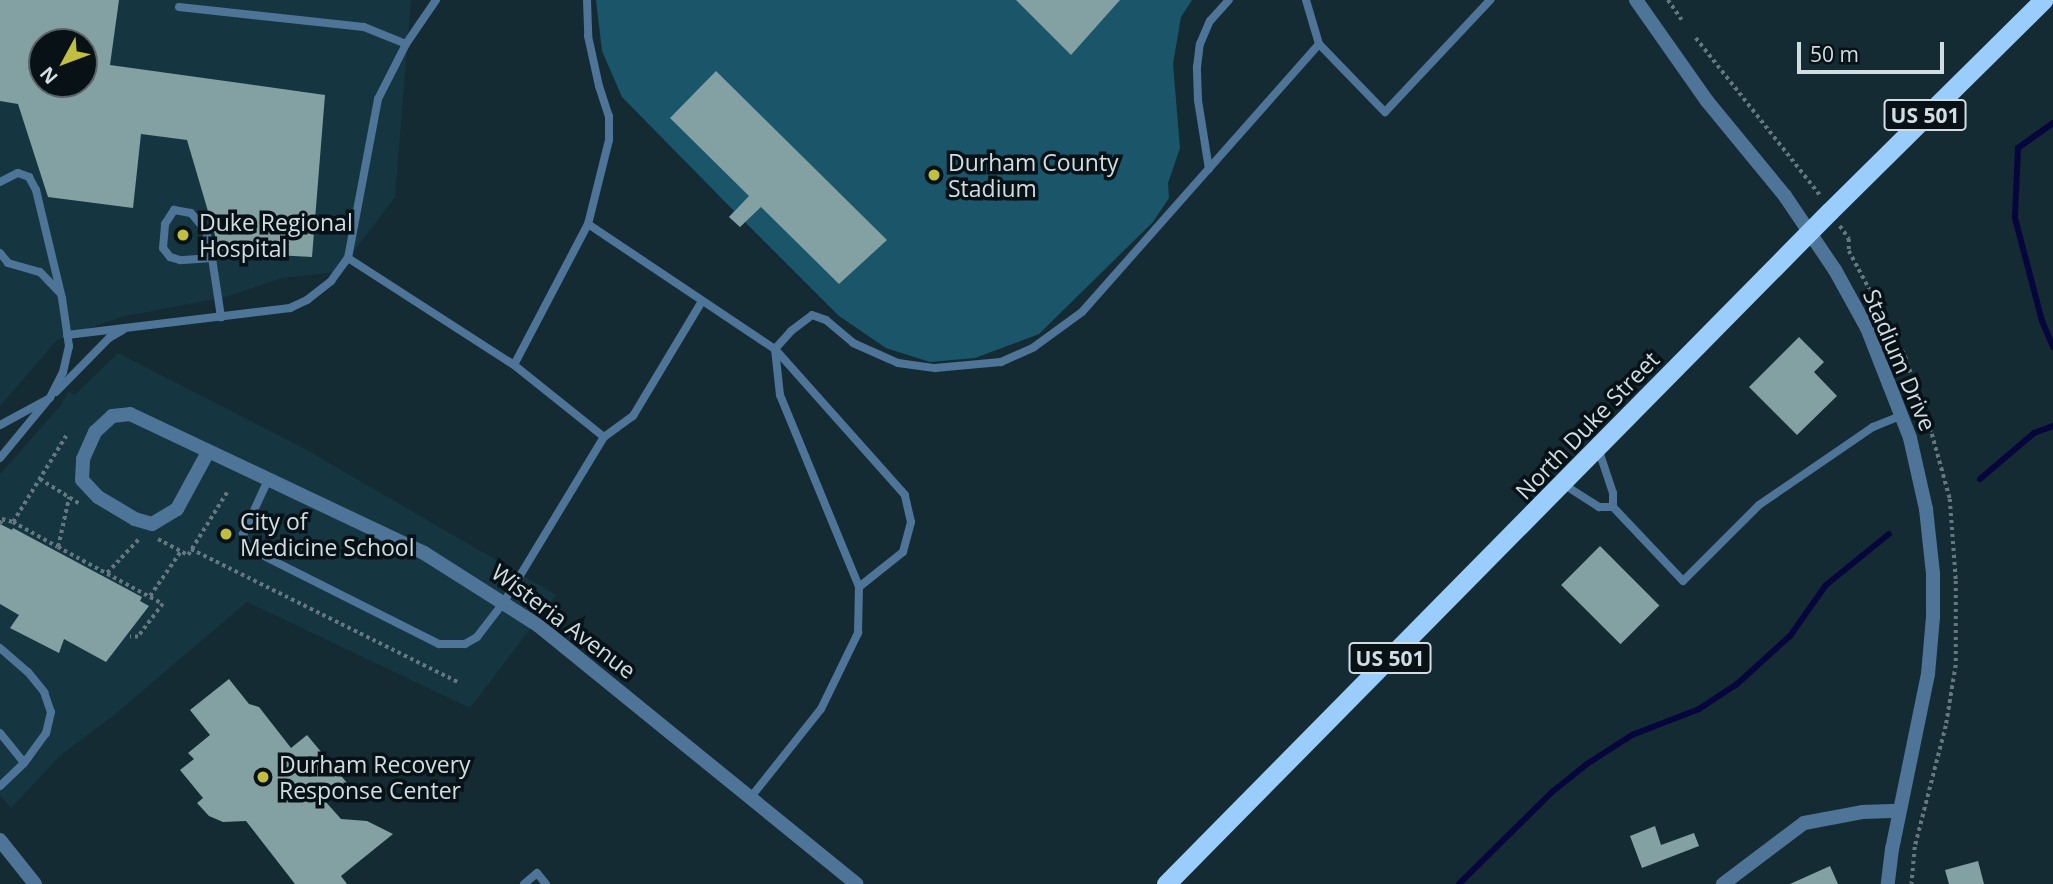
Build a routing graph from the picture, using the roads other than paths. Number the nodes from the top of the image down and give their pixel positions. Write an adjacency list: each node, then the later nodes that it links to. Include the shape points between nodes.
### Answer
1 (436, 0): 9 (lane)
2 (587, 0): 13 (lane, via 588,36 609,116 609,140)
3 (1228, 0): 11 (lane, via 1210,21 1197,67)
4 (1306, 0): 10 (lane)
5 (1490, 0): 10 (lane, via 1385,112)
6 (1636, 0): 14 (street, Stadium Drive, via 1707,101)
7 (2043, 0): 14 (highway, North Duke Street / US 501)
8 (179, 7): 9 (lane, via 363,27)
9 (406, 44): 17 (lane, via 379,99)
10 (1319, 44): 11 (lane)
11 (1209, 169): 23 (lane, via 1082,312 1034,346 1001,362 935,368 898,363 853,343 826,320 812,315)
12 (0, 182): 18 (lane, via 18,173 29,177 36,190)
13 (588, 224): 19 (lane); 24 (lane)
14 (1810, 232): 26 (street, Stadium Drive, via 1867,328); 29 (highway, North Duke Street / US 501)
15 (0, 253): 18 (lane, via 8,263 40,272)
16 (212, 258): 16 (lane, via 200,219 174,210 164,224 163,248 170,257); 20 (lane)
17 (348, 258): 20 (lane, via 331,282 290,308); 24 (lane)
18 (62, 298): 22 (lane)
19 (702, 301): 23 (lane); 28 (lane, via 633,416)
20 (221, 317): 21 (lane)
21 (128, 327): 22 (lane); 25 (lane, via 109,338)
22 (67, 335): 25 (lane, via 63,372)
23 (775, 349): 35 (lane, via 780,395); 35 (lane, via 905,495 911,522 903,552)
24 (513, 365): 28 (lane)
25 (50, 398): 27 (lane); 31 (lane)
26 (1902, 415): 34 (lane, via 1863,433 1759,505 1683,581); 42 (street, Stadium Drive, via 1926,509 1933,608 1928,674)
27 (0, 425)
28 (604, 437): 36 (lane)
29 (1598, 448): 33 (highway, North Duke Street / US 501); 34 (lane)
30 (208, 453): 30 (street, Wisteria Avenue, via 138,417 118,414 106,420 89,442 82,480 97,497 152,524 177,509); 32 (street, Wisteria Avenue)
31 (0, 458)
32 (268, 480): 36 (street, Wisteria Avenue, via 424,553); 36 (lane, via 243,534 256,552 439,644 465,644 477,637)
33 (1563, 484): 34 (lane, via 1599,507); 48 (highway, North Duke Street / US 501)
34 (1613, 507)
35 (859, 587): 41 (lane, via 858,633 821,709)
36 (504, 602): 41 (street, Wisteria Avenue, via 590,665)
37 (0, 648): 39 (lane, via 44,692 51,712 46,733)
38 (0, 733): 39 (lane)
39 (24, 763): 40 (lane)
40 (0, 786)
41 (751, 797): 47 (street, Wisteria Avenue)
42 (1899, 811): 49 (street, via 1862,812 1804,823); 50 (street, Stadium Drive)
43 (2, 847): 44 (street)
44 (35, 884)
45 (524, 884): 46 (lane, via 537,873)
46 (546, 884)
47 (857, 884)
48 (1166, 884)
49 (1723, 884)
50 (1888, 884)

